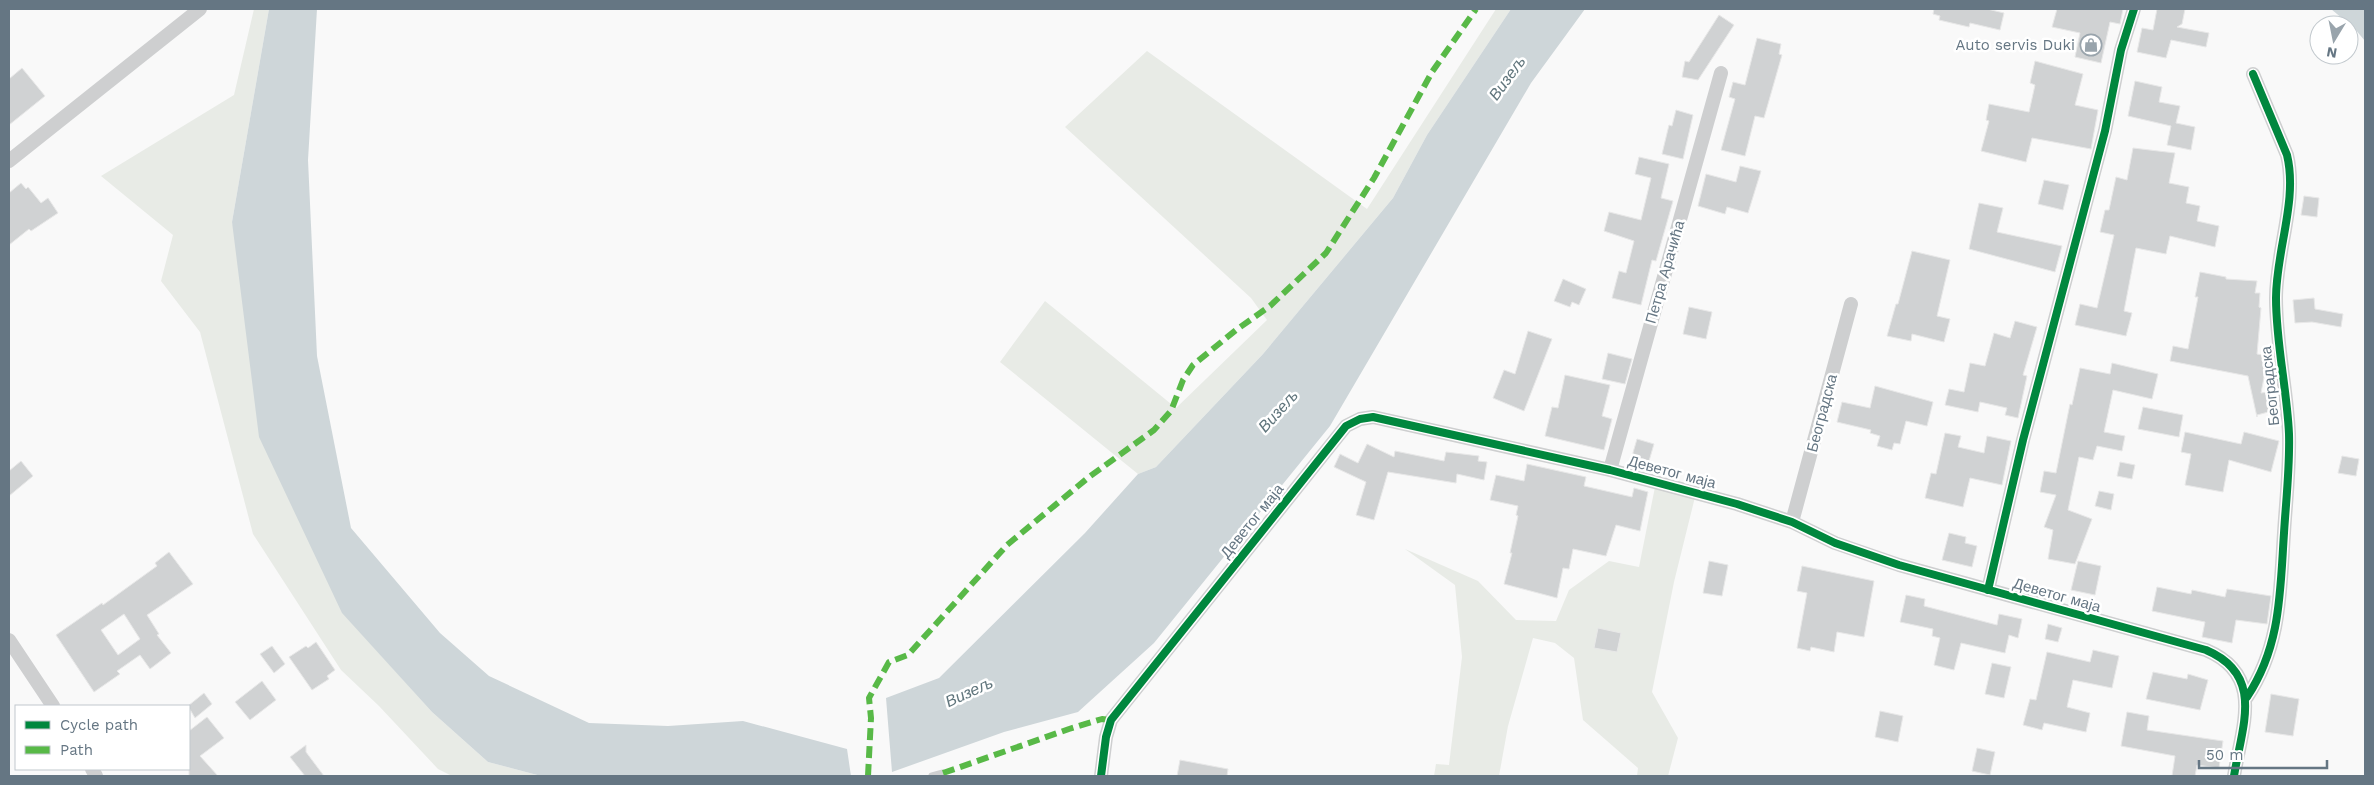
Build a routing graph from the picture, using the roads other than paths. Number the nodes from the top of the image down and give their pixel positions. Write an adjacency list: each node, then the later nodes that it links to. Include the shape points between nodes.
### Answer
1 (200, 9): 5 (street)
2 (2134, 9): 9 (street, via 2023,440)
3 (1721, 73): 7 (street, Петра Арачића)
4 (2253, 74): 11 (street, Београдска, via 2287,155 2291,175 2276,300 2289,434 2288,493 2277,621 2267,661)
5 (9, 161)
6 (1851, 304): 8 (street, Београдска)
7 (1610, 470): 8 (street, Деветог маја); 15 (street, Деветог маја, via 1387,419 1373,417 1352,422 1335,439 1111,720)
8 (1792, 522): 9 (street, Деветог маја, via 1835,543 1898,565)
9 (1988, 590): 11 (street, Деветог маја, via 2206,650 2230,663)
10 (9, 640): 12 (street)
11 (2247, 697): 16 (street)
12 (52, 705)
13 (943, 773): 14 (lane)
14 (932, 776)
15 (1101, 776)
16 (2234, 776)

